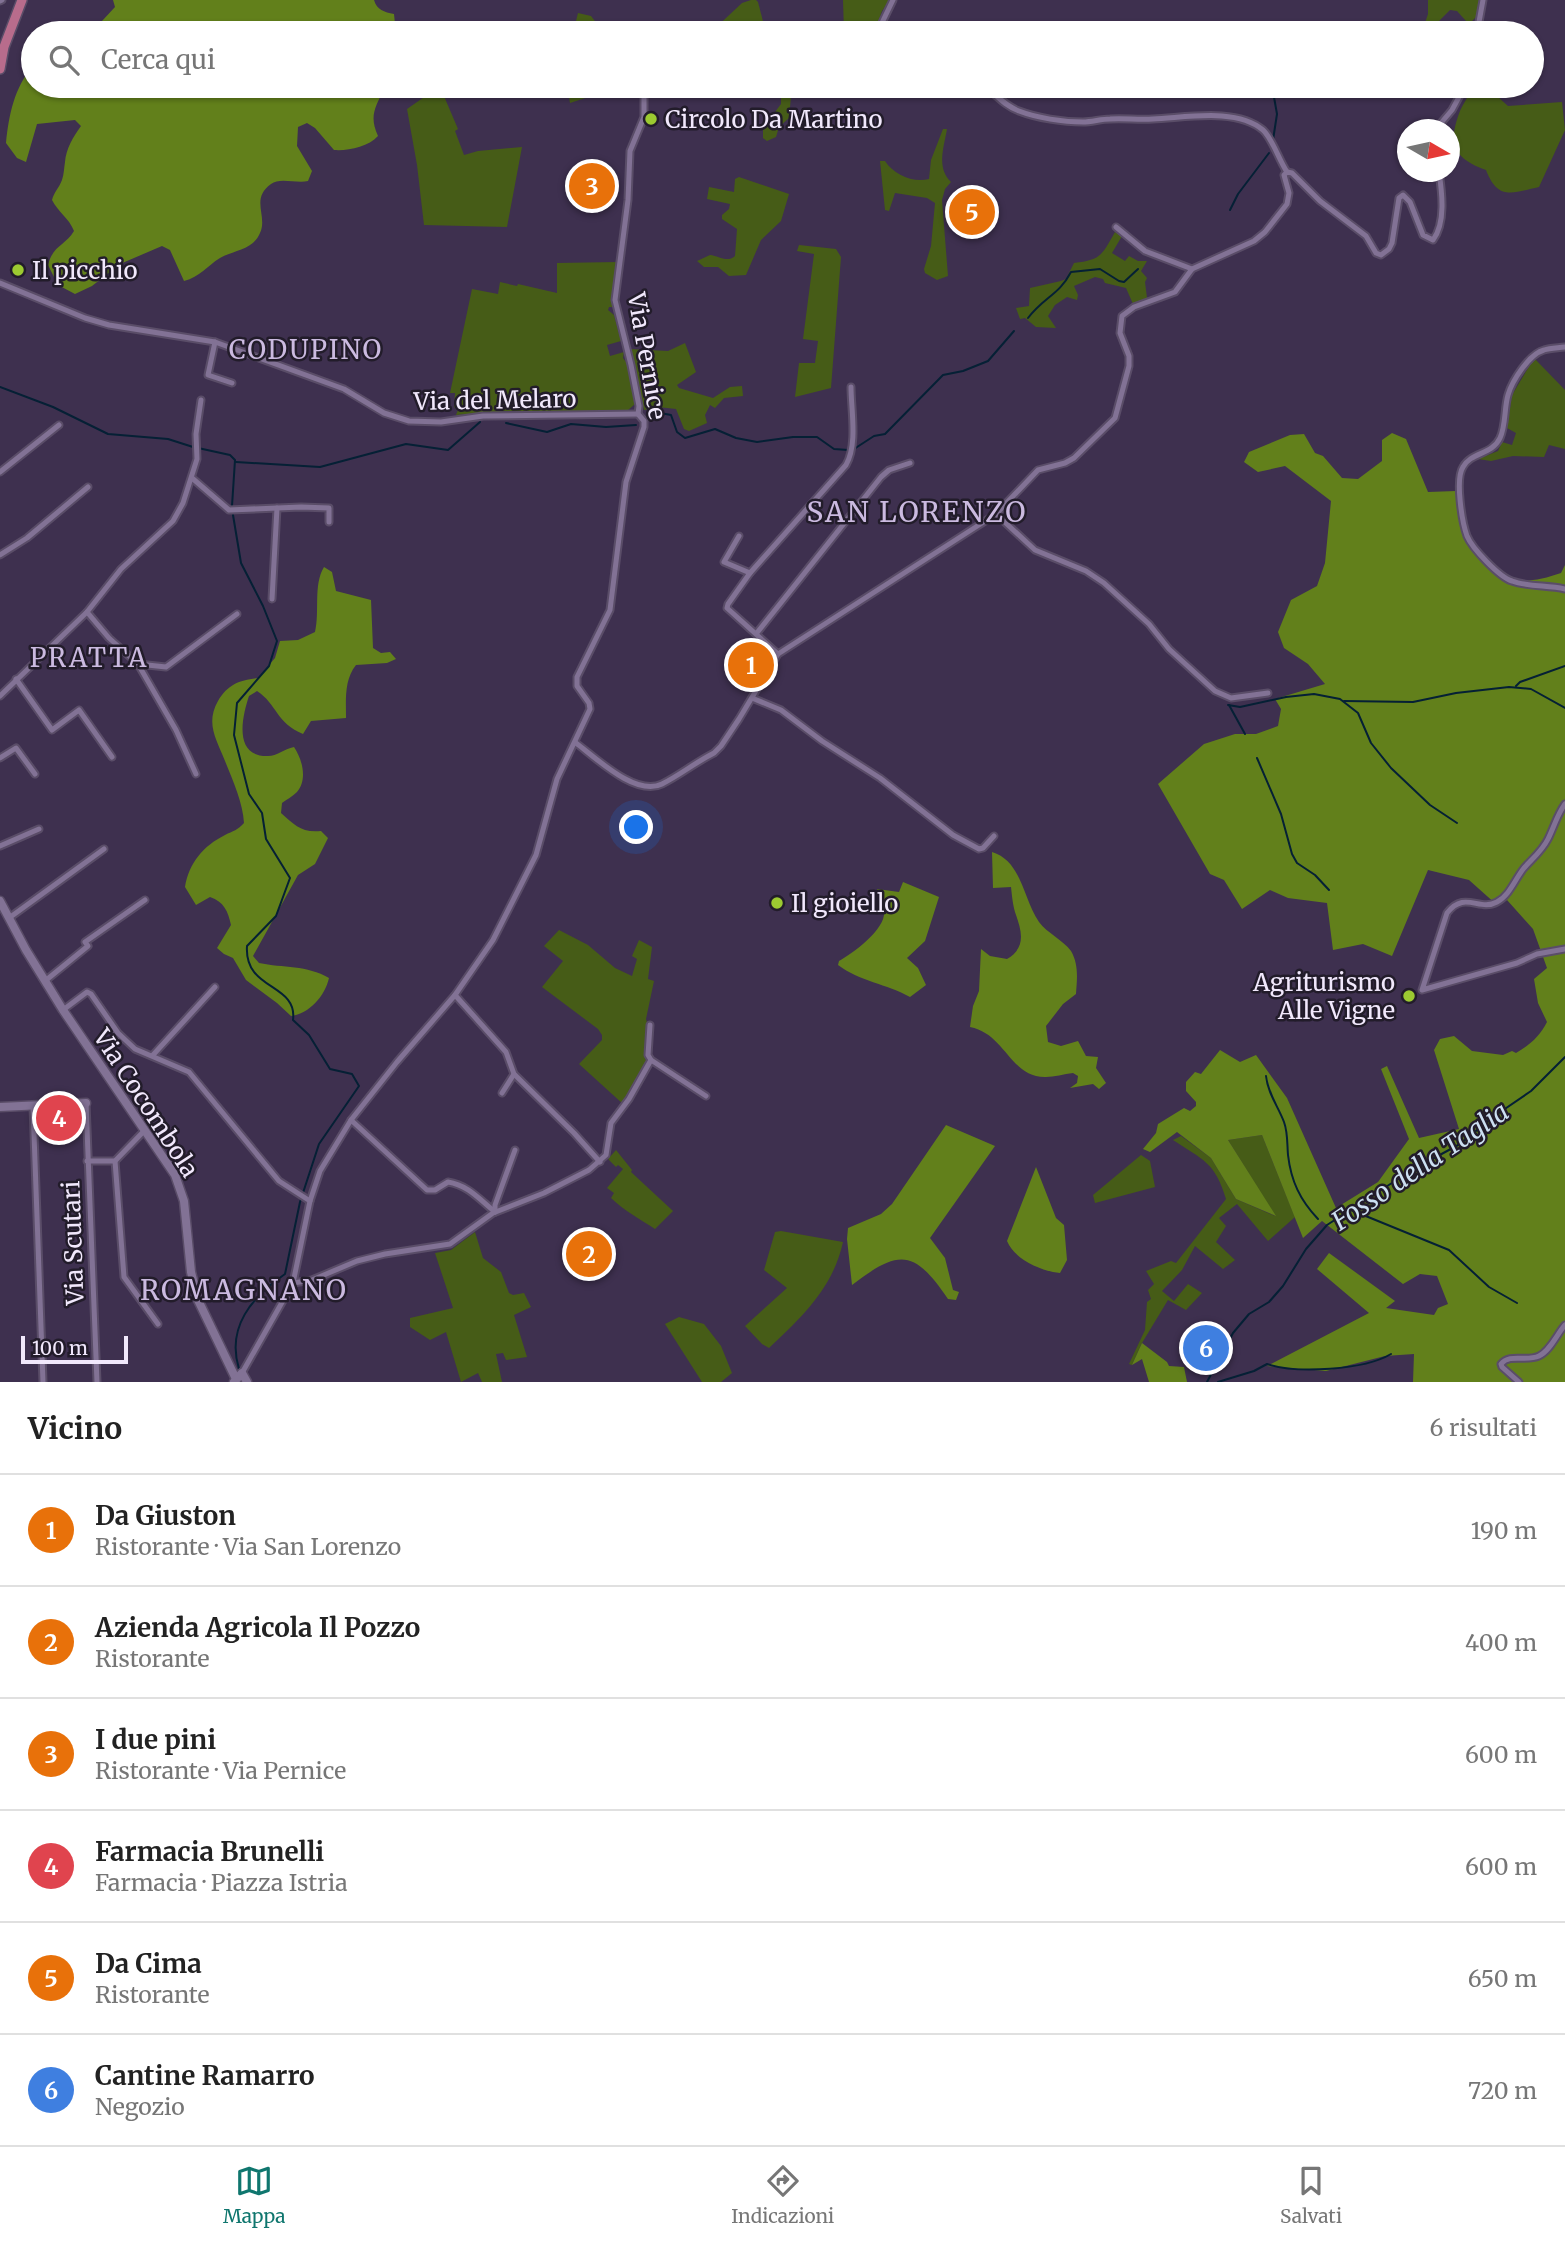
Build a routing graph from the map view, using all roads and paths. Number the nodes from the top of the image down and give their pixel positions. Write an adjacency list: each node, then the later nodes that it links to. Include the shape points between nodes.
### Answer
1 (22, 0): 6 (main road)
2 (893, 0): 4 (street)
3 (1483, 0): 5 (street)
4 (883, 21)
5 (1479, 21)
6 (0, 69)
7 (643, 98): 21 (street, Via Pernice, via 644,117 630,152 615,300)
8 (998, 98): 11 (street, via 1020,112 1083,122 1204,114 1244,121 1270,138)
9 (1459, 98): 10 (street)
10 (1443, 119)
11 (1287, 172): 12 (street, via 1366,236 1381,254 1392,243 1403,195 1423,235 1433,240 1442,203); 14 (street, via 1287,204 1265,232)
12 (1440, 182)
13 (1116, 227): 14 (street, via 1145,251)
14 (1192, 269): 28 (street, via 1175,292 1122,316 1120,333 1129,366 1115,418 1074,458 1038,470)
15 (0, 284): 16 (street, Via del Melaro, via 109,325)
16 (215, 342): 18 (street, via 208,375); 21 (street, Via del Melaro, via 344,388 384,413 409,421 497,415)
17 (1565, 346): 33 (street, via 1543,350 1525,368 1508,395 1501,435 1489,451 1462,467 1459,485 1467,536 1499,573 1511,581)
18 (232, 383)
19 (851, 387): 32 (street, via 850,457)
20 (201, 400): 25 (street, via 195,443 198,457)
21 (640, 415): 44 (street, Via Pernice, via 644,427 623,500 610,610 578,677 577,686 590,709)
22 (59, 425): 24 (street)
23 (910, 463): 37 (street, via 881,477)
24 (0, 472)
25 (192, 478): 27 (street, via 229,510); 35 (street, via 173,520 121,569)
26 (88, 487): 31 (street)
27 (277, 508): 29 (street, via 329,508); 34 (street)
28 (996, 514): 38 (street); 41 (street, via 1035,550 1104,583 1215,691 1231,698)
29 (329, 522)
30 (739, 536): 32 (street, via 724,562)
31 (0, 555)
32 (750, 573): 37 (street, via 727,608)
33 (1565, 589)
34 (272, 598)
35 (87, 612): 39 (street); 40 (street)
36 (237, 614): 39 (street, via 170,665)
37 (756, 634): 38 (street)
38 (778, 654): 43 (street)
39 (138, 664): 48 (street)
40 (16, 679): 42 (street); 45 (street, via 52,730 79,710)
41 (1268, 693)
42 (0, 696)
43 (752, 698): 44 (street, via 714,753 653,787 626,780); 51 (street, via 781,710 953,835 979,849)
44 (576, 743): 60 (street, Via Pernice, via 557,779 536,855 494,940)
45 (112, 757)
46 (0, 758): 47 (street, via 16,748)
47 (35, 774)
48 (196, 774)
49 (1565, 804): 57 (street, via 1540,853 1506,894 1488,905 1458,903 1447,913 1422,990)
50 (38, 829): 52 (street)
51 (994, 836)
52 (0, 846)
53 (104, 849): 56 (street)
54 (145, 900): 58 (street, via 85,942 88,946)
55 (0, 901): 56 (street, Via Cocombola)
56 (9, 918): 58 (street, Via Cocombola)
57 (1565, 949)
58 (45, 981): 61 (street, Via Cocombola)
59 (215, 987): 63 (street, Via Cocombola)
60 (455, 995): 65 (street, via 506,1052); 71 (street, Via Pernice)
61 (63, 1010): 63 (street, Via Cocombola, via 87,992 118,1033 135,1049); 72 (street, Via Cocombola)
62 (650, 1025): 64 (street, via 648,1055)
63 (153, 1055): 77 (street, Via Cocombola, via 189,1073 279,1181)
64 (652, 1060): 67 (street); 76 (street, via 611,1123 608,1147)
65 (514, 1074): 66 (street); 76 (street)
66 (502, 1093)
67 (706, 1096)
68 (86, 1103): 69 (street); 74 (street, Via Scutari)
69 (33, 1105): 70 (street); 83 (street)
70 (0, 1107)
71 (351, 1120): 77 (street, Via Pernice); 78 (street, via 428,1190 454,1183 466,1187)
72 (145, 1130): 75 (street); 82 (street, Via Cocombola, via 181,1190 198,1300)
73 (515, 1150): 78 (street)
74 (87, 1161): 75 (street); 84 (street, Via Scutari)
75 (115, 1161): 80 (street, via 124,1277)
76 (600, 1162): 78 (street, via 544,1193)
77 (308, 1200): 79 (street, Via Pernice)
78 (495, 1212): 79 (street, via 450,1244 385,1254)
79 (293, 1283): 82 (street, Via Pernice)
80 (158, 1324)
81 (1565, 1325): 86 (street, via 1539,1356 1504,1359 1502,1367)
82 (237, 1378): 85 (street, Via Cocombola)
83 (43, 1382)
84 (97, 1382)
85 (247, 1382)
86 (1519, 1382)

